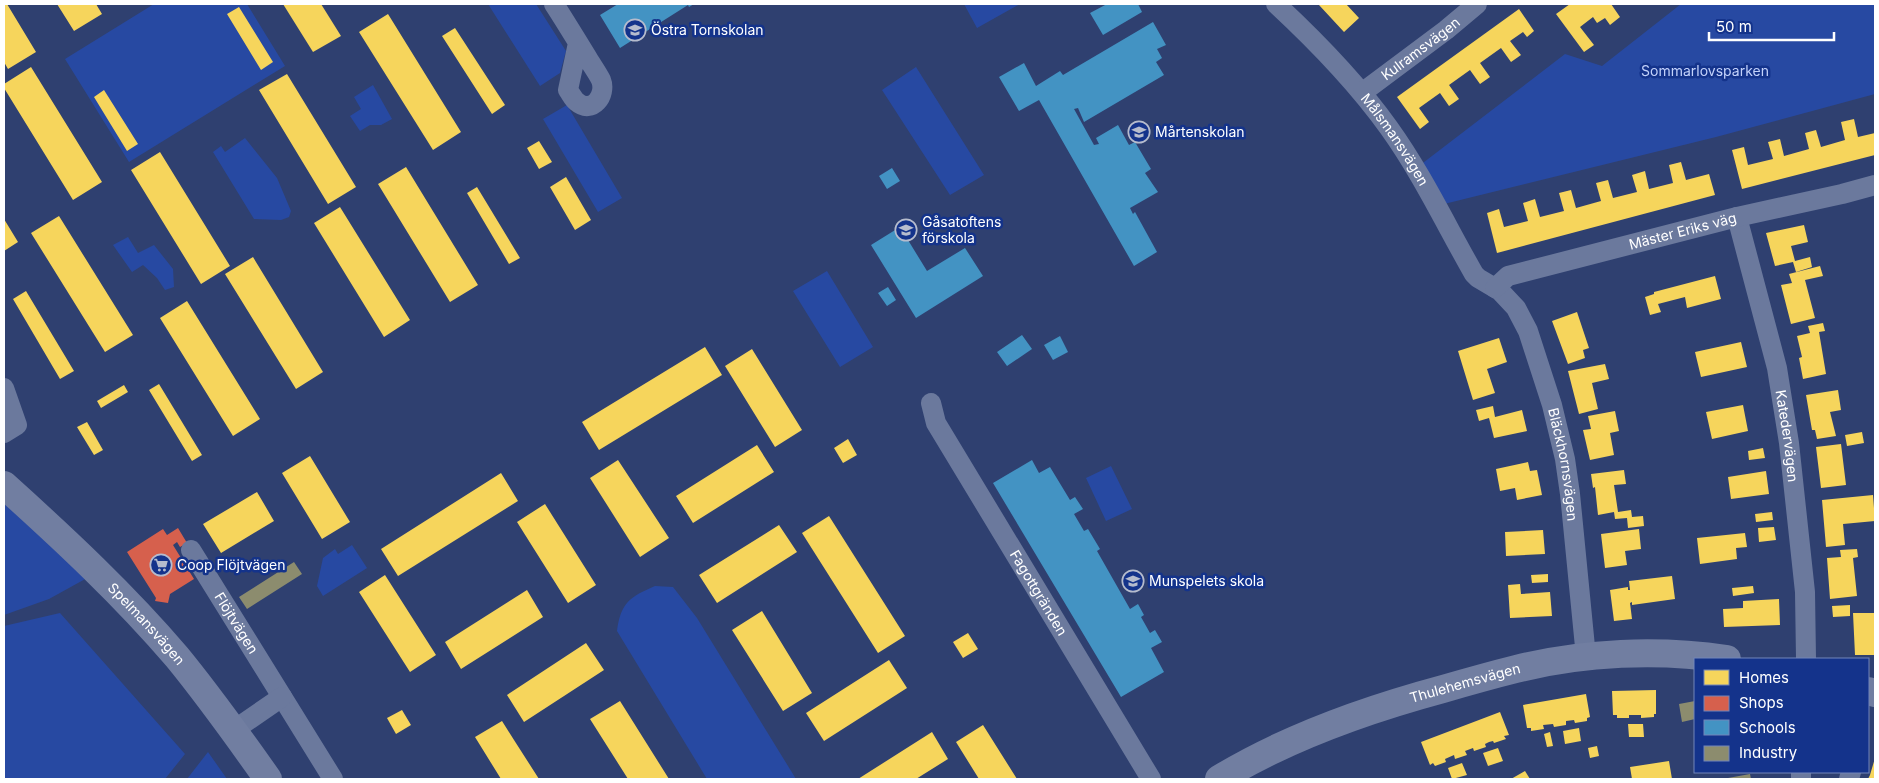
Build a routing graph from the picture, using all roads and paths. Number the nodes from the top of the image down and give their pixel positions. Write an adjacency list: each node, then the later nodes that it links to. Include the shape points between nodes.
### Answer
1 (554, 4): 4 (street)
2 (1276, 4): 5 (street, Målsmansvägen)
3 (1477, 4): 5 (street, Kulramsvägen)
4 (578, 43)
5 (1363, 92): 8 (street, Målsmansvägen, via 1415,169 1474,274)
6 (1875, 184): 7 (street, Mäster Eriks väg)
7 (1737, 217): 8 (street, Mäster Eriks väg, via 1508,276); 16 (street, Katedervägen, via 1777,368 1788,434 1805,592)
8 (1495, 288): 14 (street, Bläckhornsvägen, via 1504,294 1522,319 1537,354 1552,405 1570,494)
9 (4, 388): 11 (street, via 17,425)
10 (930, 403): 21 (street, Fagottgränden, via 936,423)
11 (4, 433)
12 (4, 485): 18 (street, Spelmansvägen, via 103,577 177,657)
13 (191, 550): 17 (street, Flöjtvägen)
14 (1586, 657): 15 (street, Thulehemsvägen, via 1663,654); 22 (street, Thulehemsvägen, via 1516,669 1387,704 1314,730)
15 (1714, 658)
16 (1806, 658)
17 (282, 697): 18 (street); 20 (street, Flöjtvägen)
18 (234, 730): 19 (street, Spelmansvägen)
19 (268, 779)
20 (333, 779)
21 (1151, 779)
22 (1219, 779)

